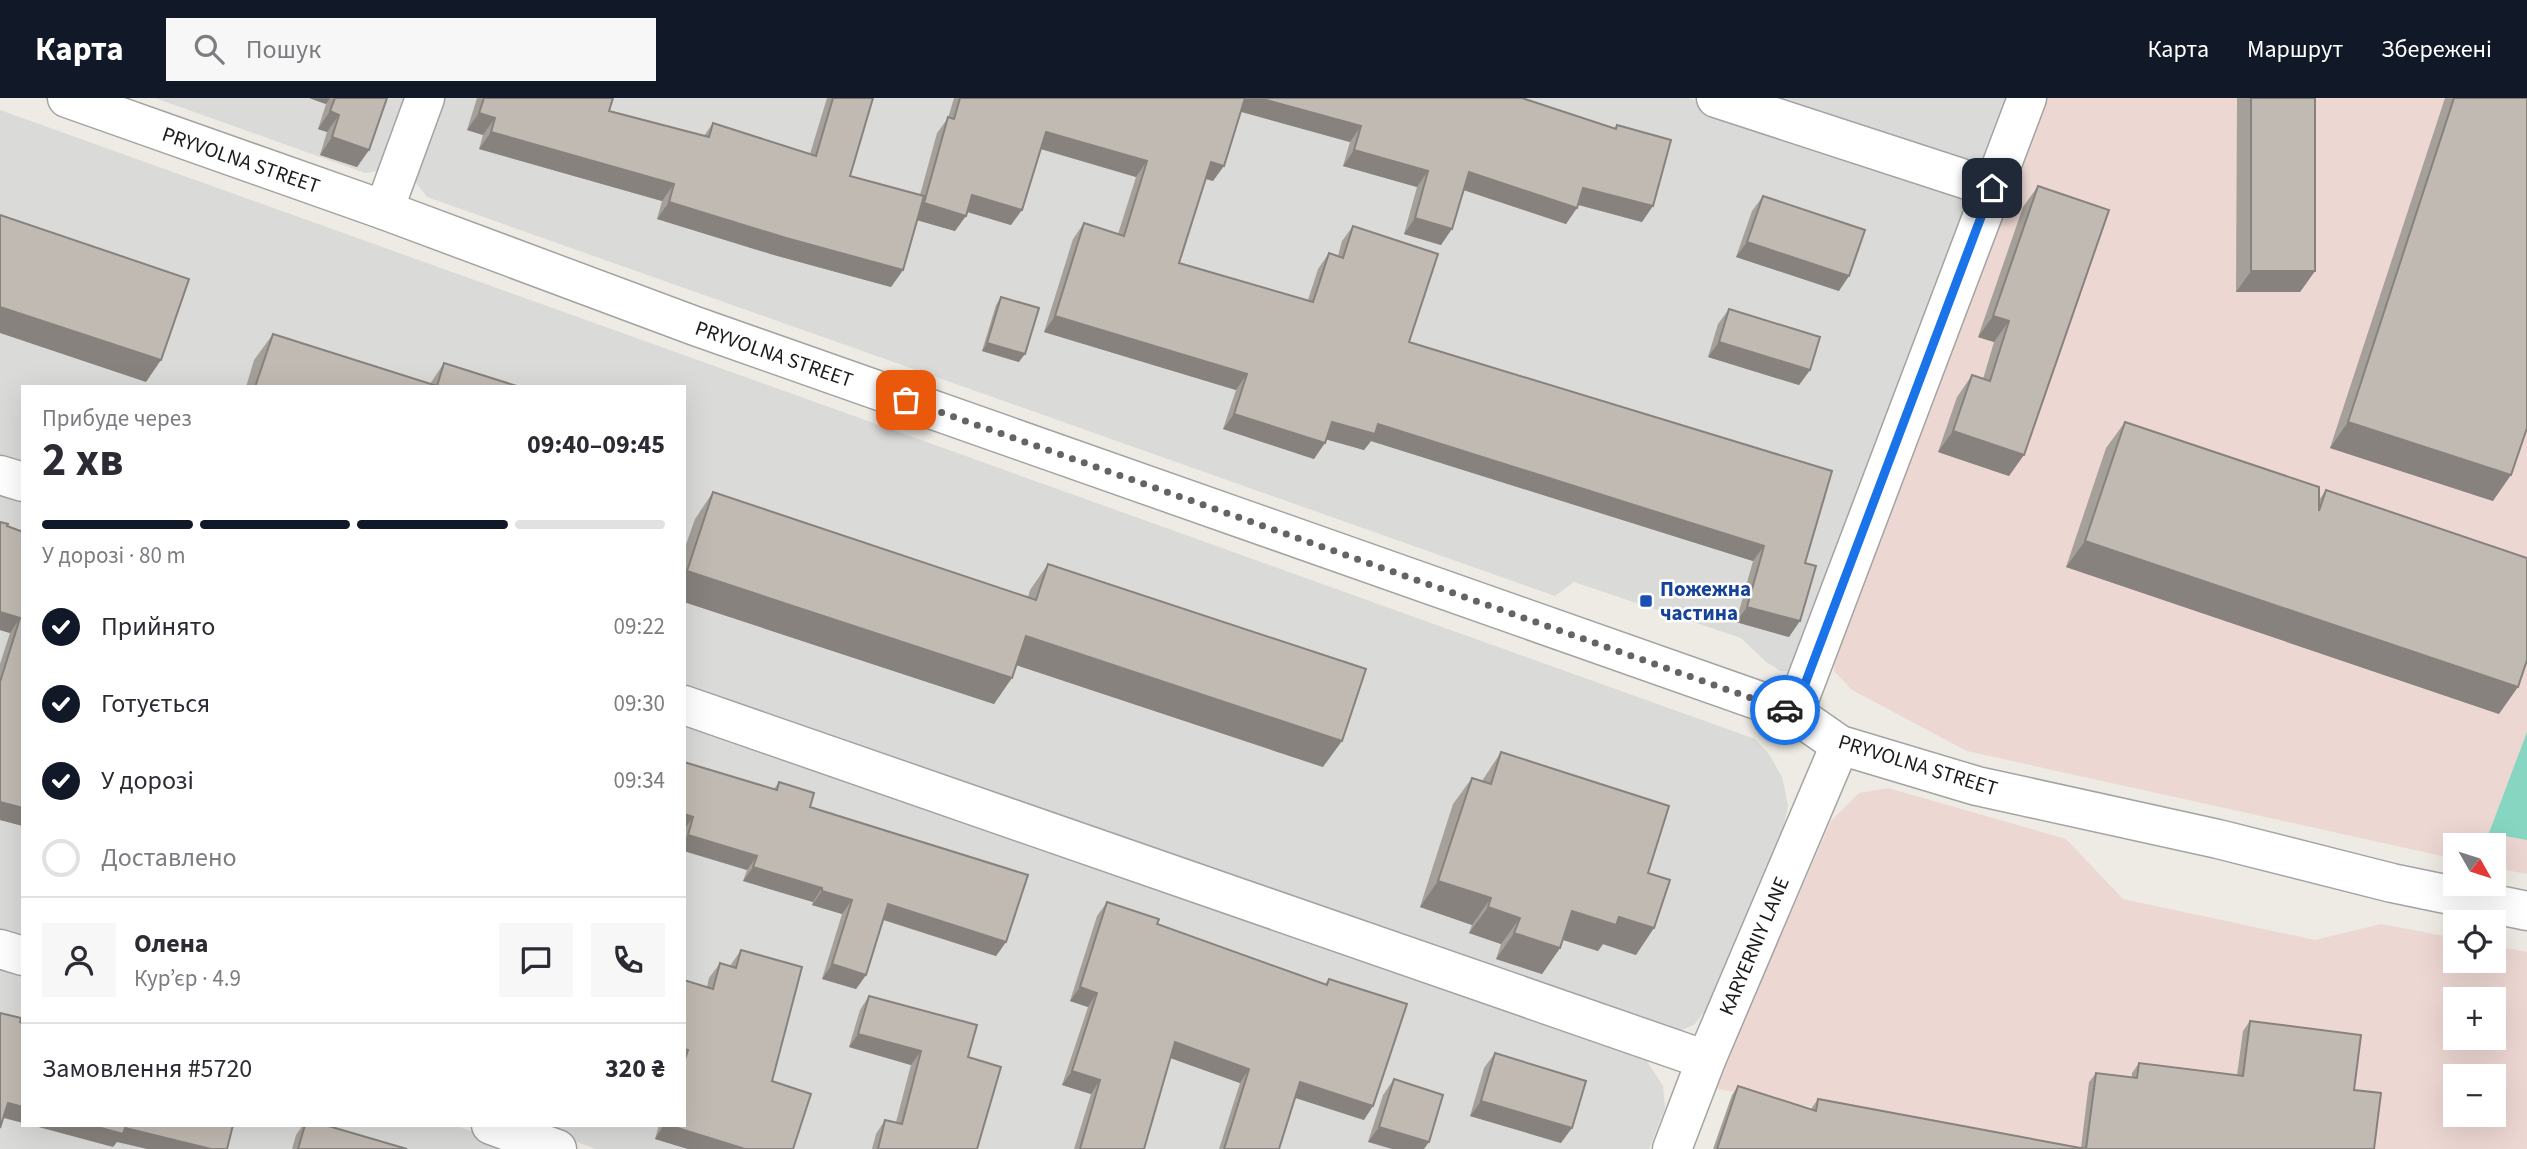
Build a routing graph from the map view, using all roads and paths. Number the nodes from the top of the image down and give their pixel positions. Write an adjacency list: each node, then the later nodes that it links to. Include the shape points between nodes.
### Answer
1 (67, 98): 6 (street, PRYVOLNA STREET)
2 (425, 98): 6 (street)
3 (1716, 98): 5 (street)
4 (2027, 98): 5 (street)
5 (1992, 188): 10 (street)
6 (384, 210): 10 (street, PRYVOLNA STREET, via 695,326)
7 (0, 475): 8 (street)
8 (21, 481)
9 (686, 706): 15 (street)
10 (1794, 713): 11 (street, PRYVOLNA STREET)
11 (1840, 745): 12 (street, PRYVOLNA STREET, via 1978,786); 15 (street, KARYERNIY LANE)
12 (2527, 911)
13 (0, 949): 14 (street)
14 (21, 955)
15 (1706, 1059): 18 (street, KARYERNIY LANE)
16 (496, 1127): 17 (street)
17 (557, 1149)
18 (1672, 1149)

